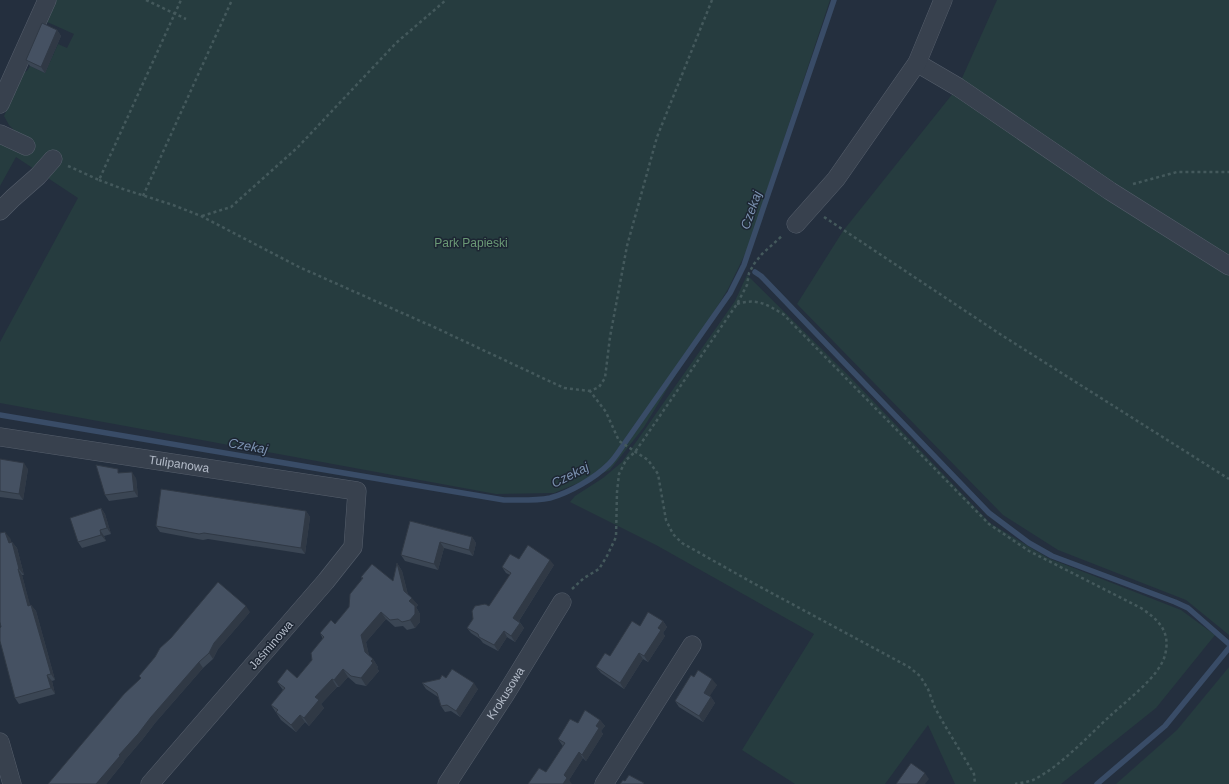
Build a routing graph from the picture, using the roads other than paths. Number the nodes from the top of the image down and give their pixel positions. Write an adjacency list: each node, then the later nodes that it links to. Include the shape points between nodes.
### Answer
1 (47, 0): 4 (street)
2 (943, 0): 3 (street)
3 (917, 63): 9 (street, via 836,179); 10 (street, via 958,87 1110,191)
4 (0, 104)
5 (0, 134): 6 (street)
6 (26, 146)
7 (53, 159): 8 (street)
8 (0, 211)
9 (796, 224)
10 (1229, 266)
11 (0, 437): 12 (street, Tulipanowa)
12 (357, 491): 17 (street, Jaśminowa, via 353,547)
13 (562, 602): 18 (street, Krokusowa)
14 (692, 646): 19 (street)
15 (0, 742): 16 (street)
16 (12, 784)
17 (150, 784)
18 (447, 784)
19 (604, 784)

